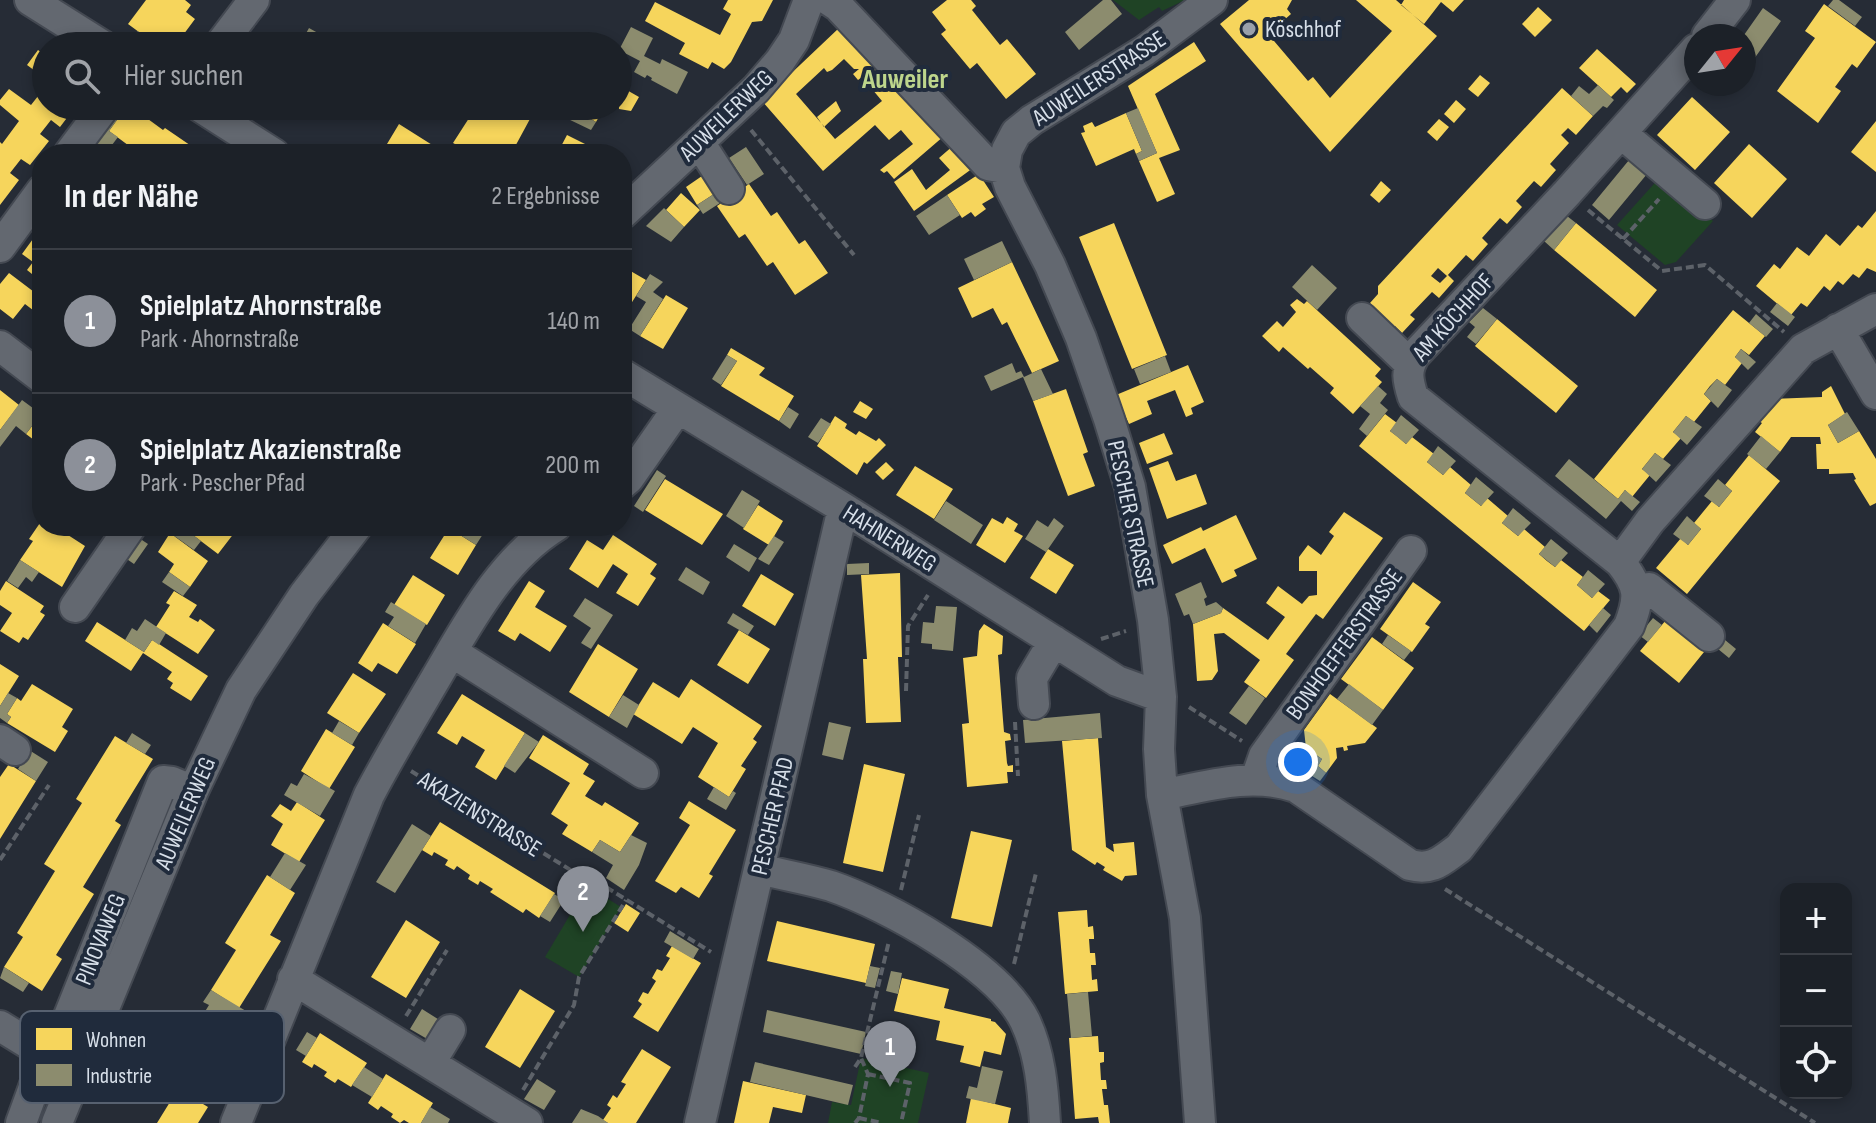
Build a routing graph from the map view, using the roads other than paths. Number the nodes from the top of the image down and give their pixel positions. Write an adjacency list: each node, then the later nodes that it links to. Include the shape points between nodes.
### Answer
1 (30, 0): 8 (street)
2 (254, 0): 9 (street)
3 (809, 0): 14 (street, AUWEILERWEG, via 780,61)
4 (829, 0): 17 (street, via 988,165)
5 (1212, 0): 17 (street, AUWEILERSTRASSE, via 1144,51 1032,120 1016,133)
6 (1735, 0): 7 (street)
7 (1716, 24)
8 (81, 32)
9 (230, 32)
10 (1684, 62): 13 (street, AM KÖCHHOF)
11 (94, 120): 15 (street)
12 (221, 120): 16 (street)
13 (1621, 133): 20 (street); 27 (street, AM KÖCHHOF)
14 (699, 142): 18 (street); 21 (street, AUWEILERWEG)
15 (76, 144)
16 (258, 144)
17 (1004, 168): 44 (street, PESCHER STRASSE, via 1081,338 1130,487)
18 (729, 189)
19 (32, 204): 22 (street)
20 (1705, 204)
21 (632, 205)
22 (0, 247)
23 (1876, 309): 25 (street)
24 (1362, 318): 27 (street)
25 (1838, 329): 30 (street); 38 (street, via 1803,349)
26 (0, 346): 28 (street)
27 (1409, 363): 38 (street, AM KÖCHHOF, via 1413,397)
28 (32, 370)
29 (632, 380): 31 (street, HAHNERWEG)
30 (1876, 394)
31 (678, 408): 32 (street); 33 (street, HAHNERWEG)
32 (632, 474)
33 (843, 508): 42 (street, HAHNERWEG); 50 (street, PESCHER PFAD)
34 (124, 536): 40 (street)
35 (349, 536): 48 (street, AUWEILERWEG, via 241,690)
36 (543, 536): 43 (street, via 520,554)
37 (1411, 551): 47 (street, BONHOEFFERSTRASSE, via 1264,756)
38 (1620, 562): 39 (street, AM KÖCHHOF)
39 (1637, 590): 41 (street, via 1649,588); 47 (street, via 1629,626 1469,836 1437,863 1410,865 1296,787)
40 (75, 607)
41 (1709, 636)
42 (1054, 641): 44 (street, HAHNERWEG, via 1117,681); 45 (street, via 1032,678)
43 (452, 652): 46 (street); 51 (street, via 369,795)
44 (1161, 697): 49 (street, PESCHER STRASSE)
45 (1034, 704)
46 (643, 773)
47 (1256, 779): 49 (street)
48 (193, 791): 52 (street, PINOVAWEG, via 163,781); 53 (street, AUWEILERWEG)
49 (1162, 795): 68 (street, PESCHER STRASSE, via 1185,918)
50 (760, 869): 66 (street, PESCHER PFAD); 67 (street, via 832,886 895,915 958,953 1002,990 1024,1018 1036,1049)
51 (293, 979): 54 (street); 58 (street)
52 (71, 1011)
53 (103, 1011)
54 (280, 1011)
55 (0, 1026): 57 (street)
56 (450, 1030): 58 (street)
57 (20, 1038)
58 (430, 1063): 62 (street)
59 (28, 1103): 63 (street, PINOVAWEG)
60 (65, 1103): 64 (street, AUWEILERWEG)
61 (244, 1103): 65 (street)
62 (518, 1118)
63 (21, 1123)
64 (57, 1123)
65 (236, 1123)
66 (700, 1123)
67 (1045, 1123)
68 (1200, 1123)

